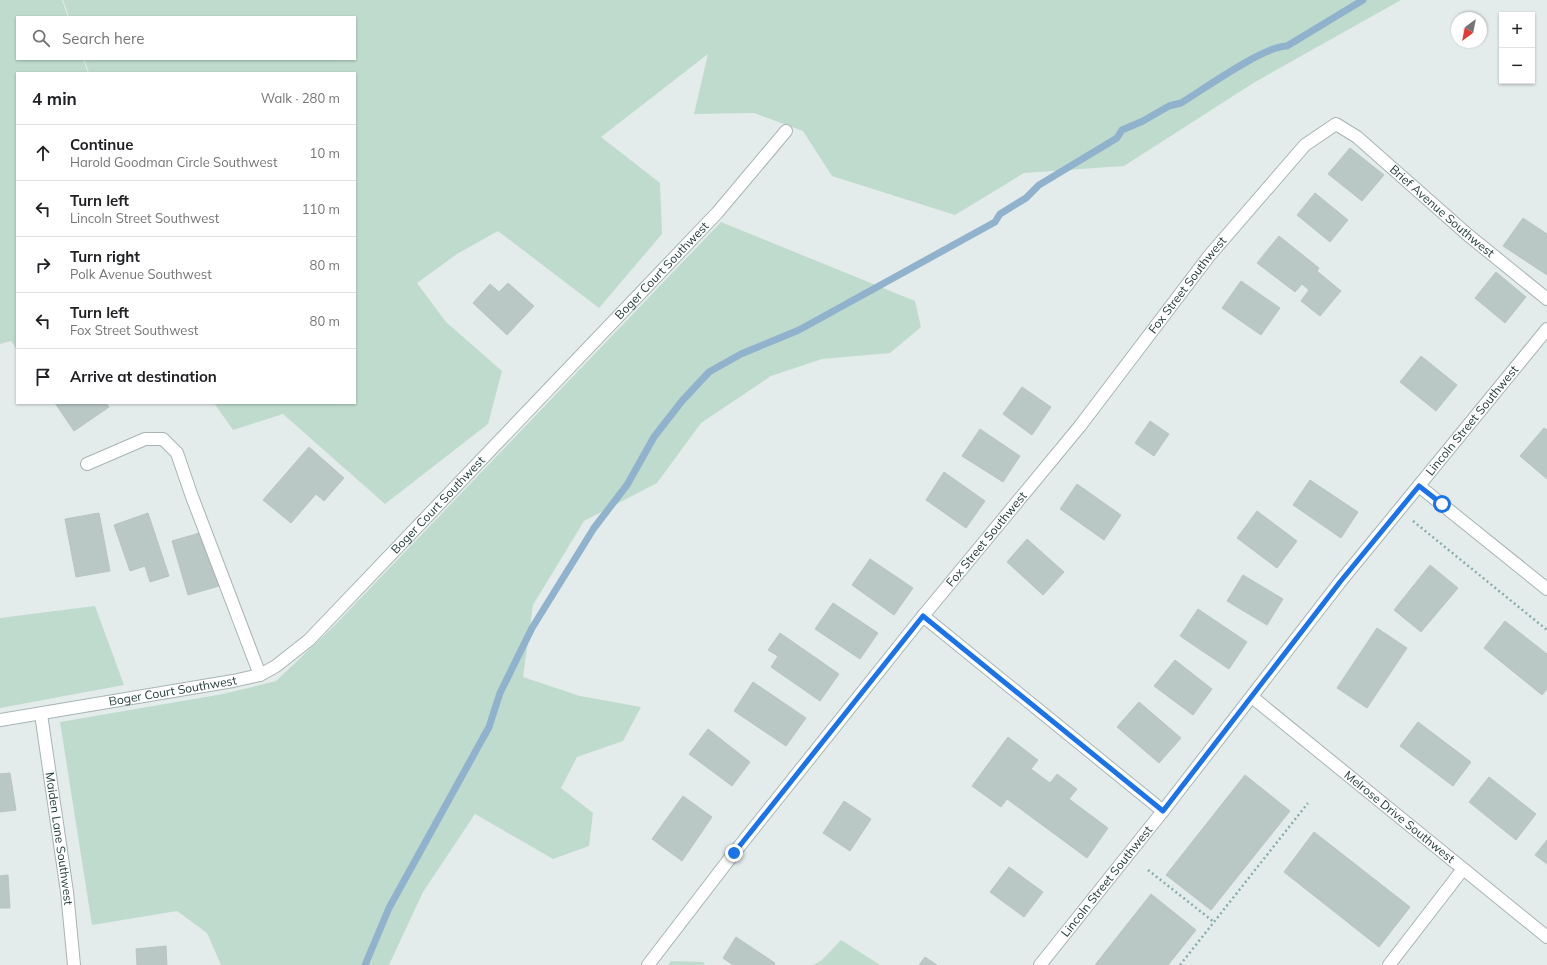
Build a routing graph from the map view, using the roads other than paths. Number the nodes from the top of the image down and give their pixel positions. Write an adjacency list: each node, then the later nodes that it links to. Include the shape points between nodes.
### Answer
1 (1336, 124): 3 (street, Brief Avenue Southwest, via 1357,137 1468,235); 8 (street, Fox Street Southwest, via 1305,145 1209,256 1080,426)
2 (786, 131): 9 (street, Boger Court Southwest, via 717,214 309,640)
3 (1547, 299)
4 (1547, 329): 6 (street, Lincoln Street Southwest)
5 (87, 464): 9 (street, via 146,439 163,439 177,453)
6 (1419, 486): 7 (street); 10 (street, Lincoln Street Southwest, via 1340,582)
7 (1547, 589)
8 (923, 616): 13 (street); 17 (street, Fox Street Southwest)
9 (260, 675): 11 (street, Boger Court Southwest)
10 (1252, 697): 13 (street, Lincoln Street Southwest); 14 (street, Melrose Drive Southwest)
11 (41, 714): 12 (street, Boger Court Southwest); 16 (street, Maiden Lane Southwest, via 67,892)
12 (0, 720)
13 (1163, 811): 18 (street, Lincoln Street Southwest)
14 (1463, 869): 15 (street, Melrose Drive Southwest); 19 (street)
15 (1547, 936)
16 (74, 965)
17 (648, 965)
18 (1040, 965)
19 (1389, 965)

